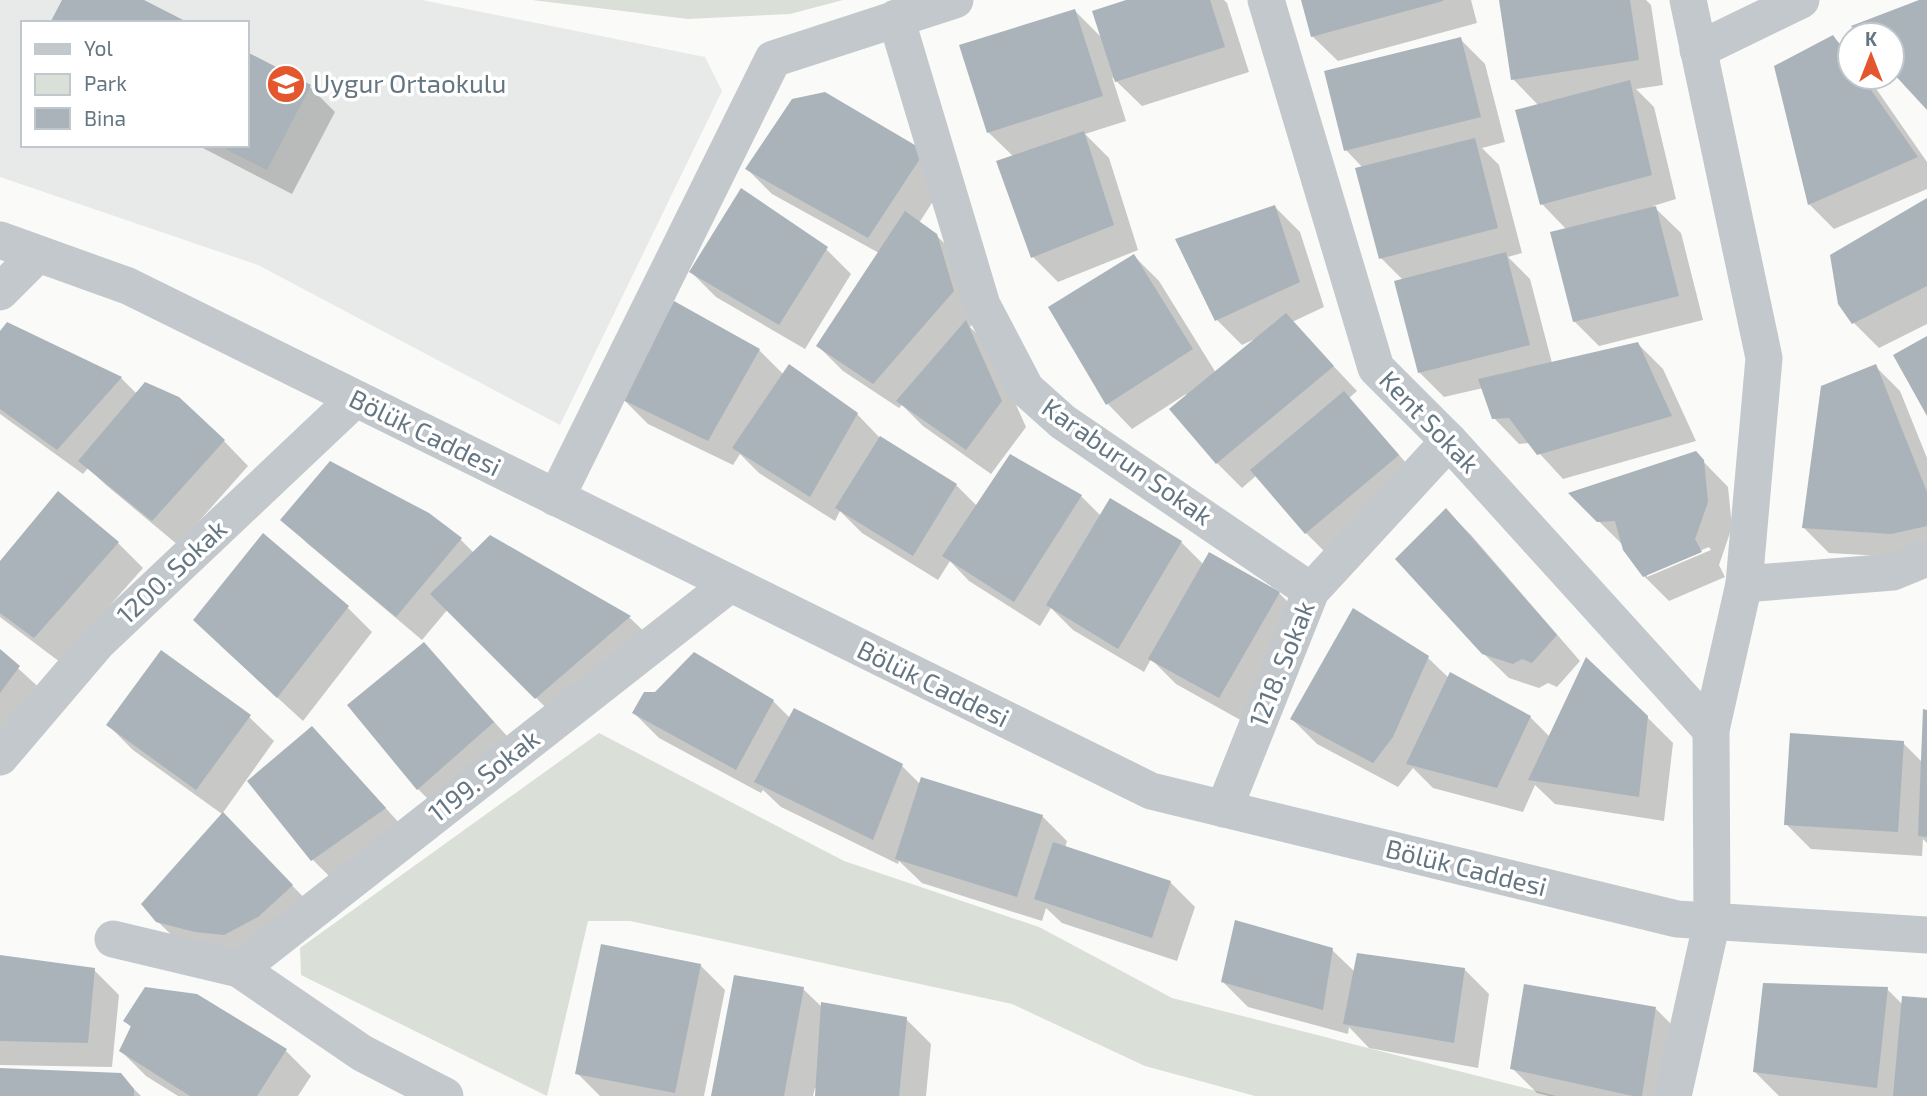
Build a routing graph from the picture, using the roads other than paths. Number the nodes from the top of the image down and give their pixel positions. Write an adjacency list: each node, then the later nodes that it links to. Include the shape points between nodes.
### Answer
1 (955, 0): 5 (street)
2 (1266, 0): 11 (street, Kent Sokak, via 1376,368)
3 (1688, 0): 6 (street)
4 (1801, 0): 6 (street)
5 (896, 18): 12 (street, via 773,59); 16 (street, Karaburun Sokak, via 982,305 1026,389 1063,422)
6 (1698, 50): 15 (street, via 1764,358)
7 (0, 240): 8 (street, Bölük Caddesi)
8 (38, 254): 9 (street); 10 (street, Bölük Caddesi, via 128,286)
9 (0, 292)
10 (355, 398): 12 (street, Bölük Caddesi); 18 (street, 1200. Sokak, via 98,642)
11 (1449, 441): 16 (street, 1218. Sokak); 17 (street, Kent Sokak)
12 (556, 498): 14 (street, Bölük Caddesi)
13 (1927, 558): 15 (street, via 1893,572)
14 (730, 584): 19 (street, Bölük Caddesi, via 1151,791); 23 (street, 1199. Sokak)
15 (1744, 584): 17 (street)
16 (1311, 591): 19 (street, 1218. Sokak)
17 (1711, 730): 20 (street)
18 (0, 757)
19 (1224, 809): 20 (street, Bölük Caddesi, via 1677,919)
20 (1712, 921): 21 (street, Bölük Caddesi); 25 (street)
21 (1927, 935)
22 (113, 939): 23 (street)
23 (239, 969): 24 (street, via 362,1053)
24 (445, 1096)
25 (1673, 1096)

